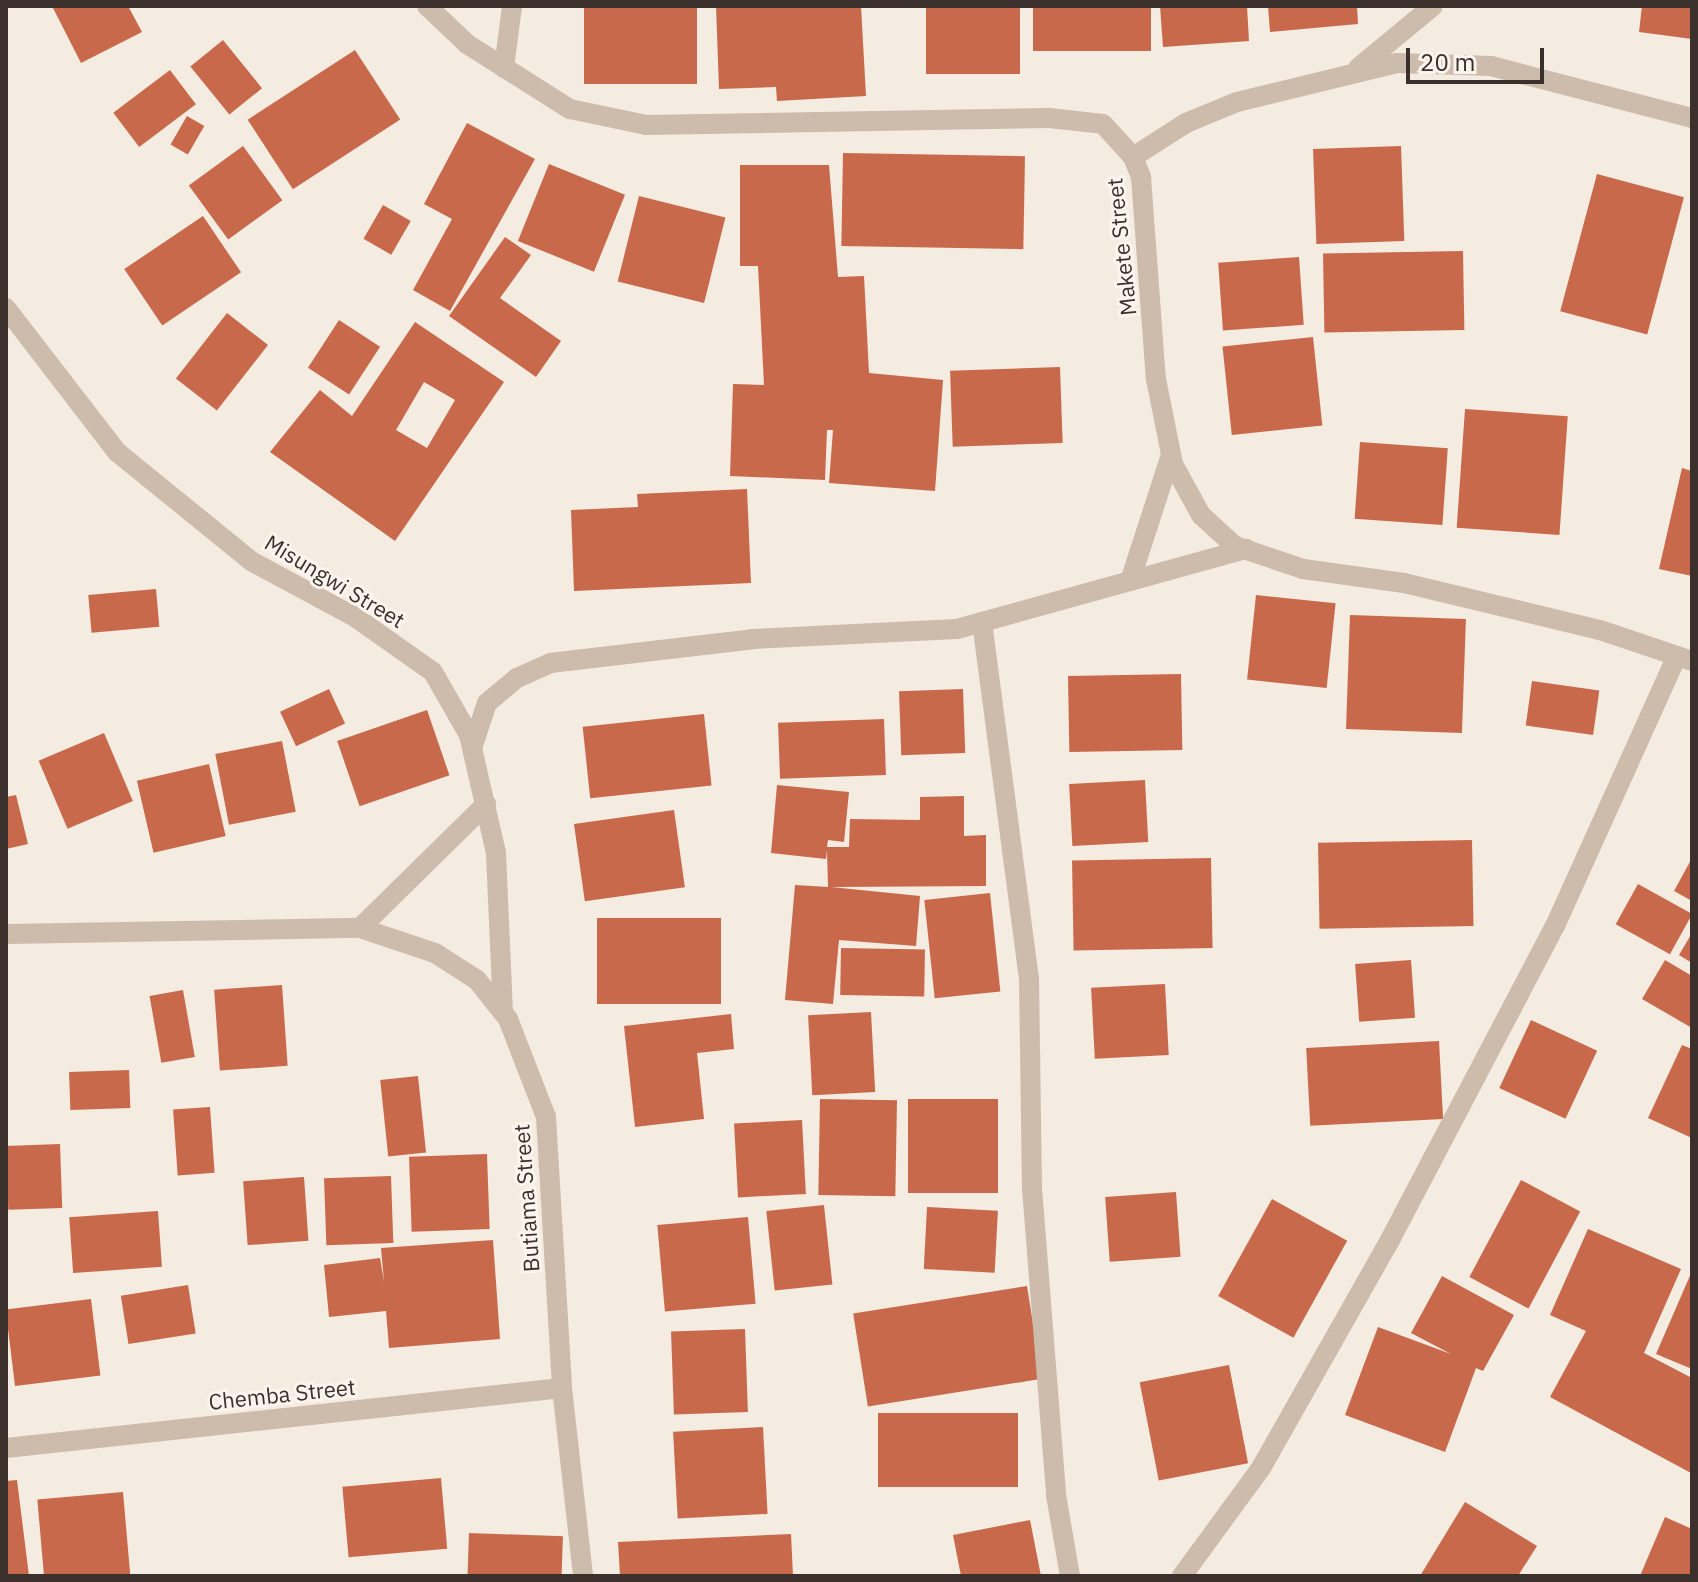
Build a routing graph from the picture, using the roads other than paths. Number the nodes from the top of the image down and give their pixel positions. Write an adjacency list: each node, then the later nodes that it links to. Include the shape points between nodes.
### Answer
1 (427, 6): 4 (street, Makete Street)
2 (512, 6): 4 (street)
3 (1433, 6): 5 (street)
4 (504, 68): 7 (street, Makete Street, via 570,109 646,125 1049,118 1103,124)
5 (1355, 71): 6 (street, via 1397,63 1491,66); 7 (street, via 1237,102 1186,123)
6 (1692, 118)
7 (1133, 157): 9 (street, Makete Street, via 1141,177 1156,379)
8 (6, 308): 14 (street, Misungwi Street, via 117,452 251,561 355,617 433,672)
9 (1171, 455): 10 (street, Makete Street, via 1201,515); 11 (street)
10 (1246, 549): 11 (street); 13 (street, Makete Street, via 1303,569 1404,583 1600,630)
11 (1130, 581): 12 (street)
12 (982, 622): 14 (street, via 957,629 753,639 550,663 517,678 487,703); 22 (street, via 1029,977 1032,1188 1056,1495)
13 (1685, 658): 23 (street, via 1555,926 1390,1240 1261,1468)
14 (473, 745): 15 (street, Misungwi Street)
15 (486, 804): 16 (street); 18 (street, Misungwi Street, via 496,853)
16 (360, 928): 17 (street, Butiama Street); 18 (street, Butiama Street, via 435,953 477,980)
17 (6, 934)
18 (503, 1012): 19 (street, Butiama Street, via 529,1064 546,1117)
19 (562, 1388): 20 (street, Chemba Street); 21 (street, Butiama Street)
20 (6, 1448)
21 (583, 1576)
22 (1070, 1576)
23 (1182, 1576)

